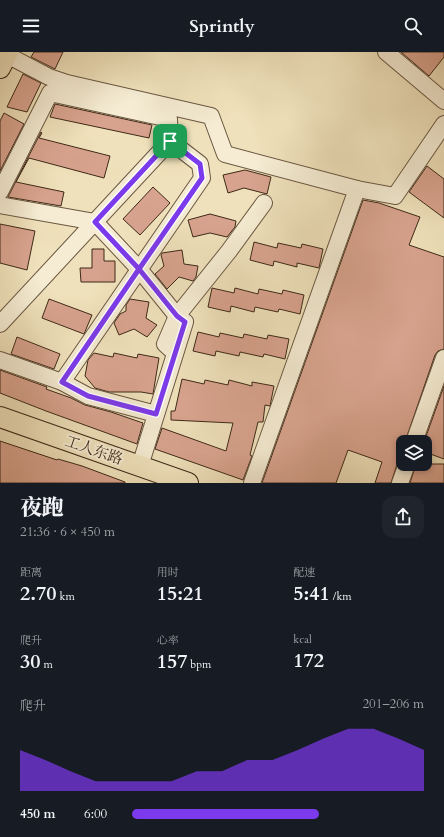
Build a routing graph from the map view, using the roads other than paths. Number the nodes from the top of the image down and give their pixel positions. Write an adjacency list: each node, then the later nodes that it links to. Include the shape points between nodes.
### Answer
1 (386, 52): 3 (street)
2 (5, 58): 6 (street, via 67,83 211,116 225,154)
3 (444, 101)
4 (444, 124): 6 (street, via 394,196)
5 (170, 141): 7 (street, via 169,119 50,93); 10 (street); 11 (street, via 200,164 202,178)
6 (357, 189): 25 (street)
7 (0, 192)
8 (264, 203): 12 (street)
9 (0, 205): 10 (street)
10 (95, 222): 11 (street); 13 (street)
11 (139, 269): 12 (street); 16 (street)
12 (177, 316): 18 (street, via 185,322)
13 (3, 317)
14 (444, 358): 17 (street)
15 (0, 360): 16 (street)
16 (62, 382): 18 (street, via 88,396)
17 (438, 395): 20 (street)
18 (156, 414): 21 (street)
19 (0, 417): 21 (main road, 工人东路)
20 (418, 435)
21 (140, 466): 23 (main road, 工人东路)
22 (404, 471): 26 (street)
23 (165, 479): 24 (main road, 工人东路)
24 (188, 483)
25 (252, 483)
26 (400, 483)

